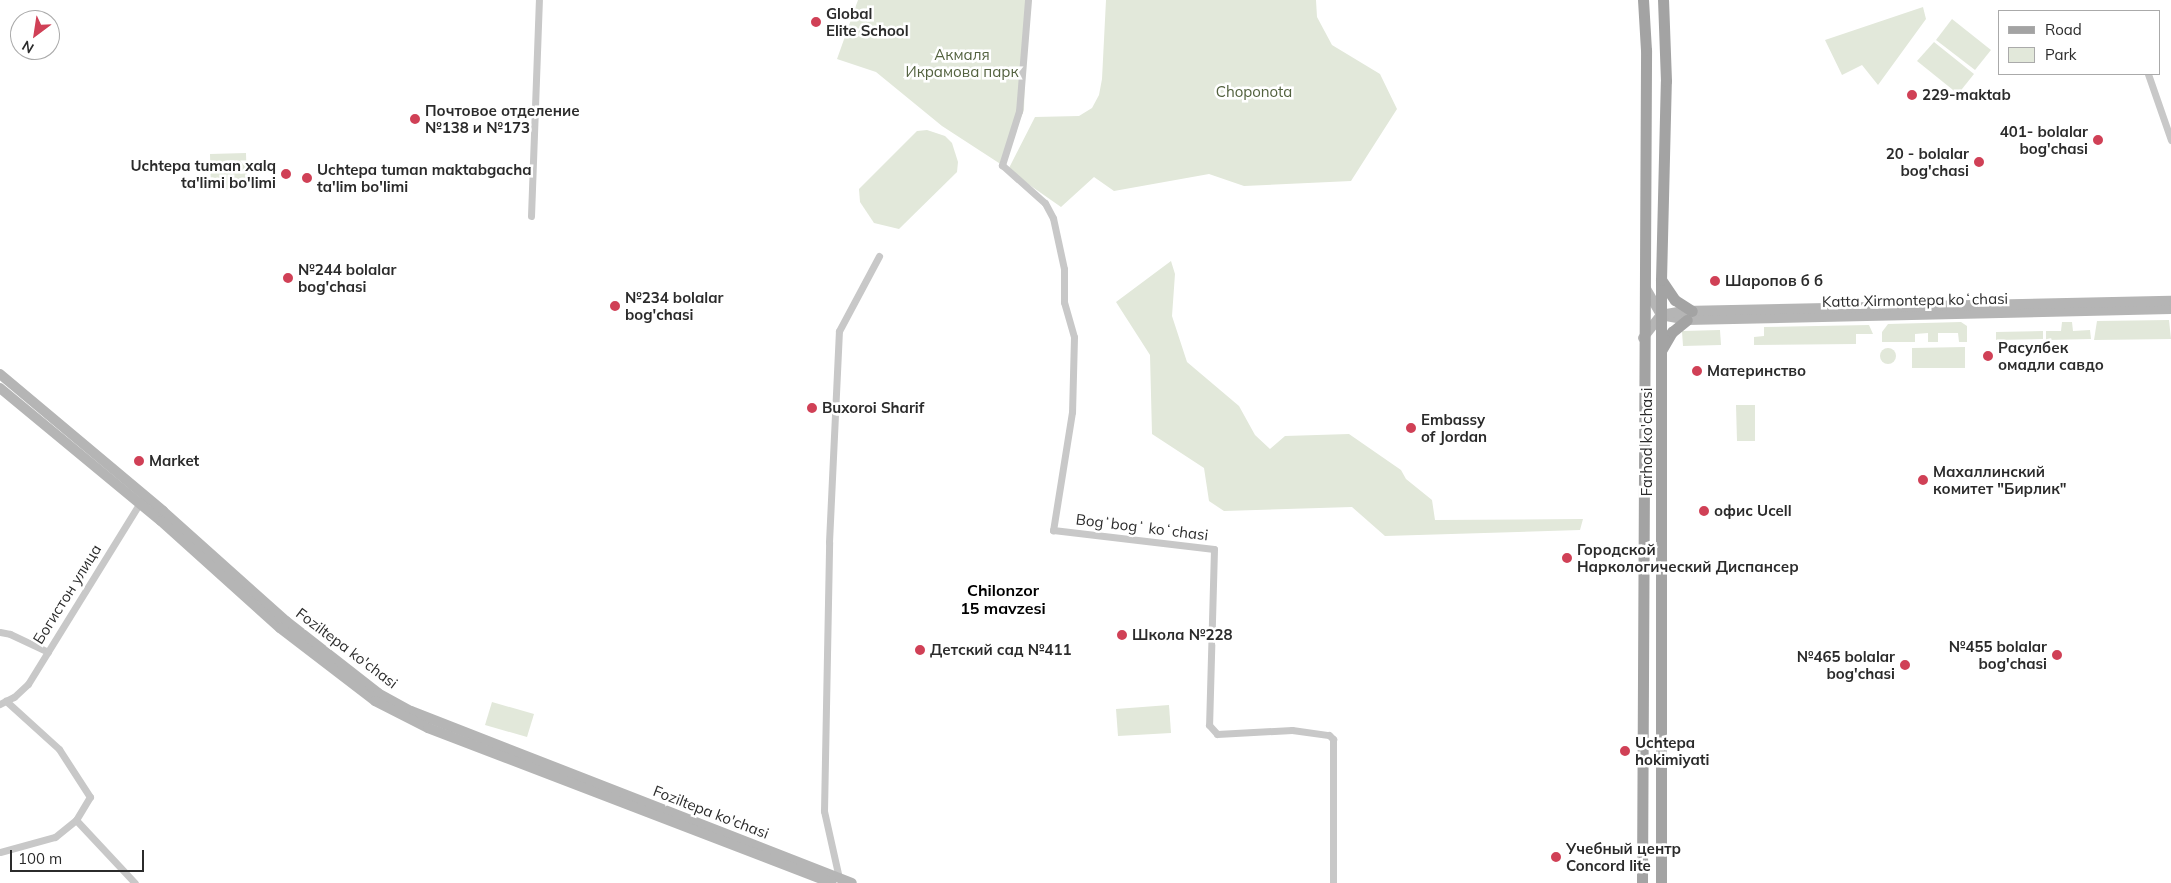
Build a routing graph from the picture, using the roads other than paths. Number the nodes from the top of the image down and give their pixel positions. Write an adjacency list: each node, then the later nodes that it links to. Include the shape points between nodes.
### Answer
1 (539, 0): 7 (street)
2 (1028, 0): 28 (street, Bogʻbogʻ koʻchasi, via 1019,112 1002,165 1045,203 1053,218 1064,269 1064,302 1074,337 1072,412 1053,530 1214,549 1209,725 1217,734 1292,730 1329,735 1333,739)
3 (1643, 0): 9 (main road, Farhod ko'chasi, via 1646,50)
4 (1663, 0): 10 (main road, Farhod ko'chasi, via 1666,82)
5 (2148, 75): 6 (street)
6 (2171, 140)
7 (531, 216)
8 (879, 256): 25 (street, via 838,331 829,542 824,811)
9 (1643, 280): 13 (main road); 15 (main road, Farhod ko'chasi)
10 (1661, 280): 13 (main road, Farhod ko'chasi); 14 (main road)
11 (2171, 301): 14 (main road, Katta Xirmontepa koʻchasi)
12 (2171, 309): 14 (main road, Katta Xirmontepa koʻchasi)
13 (1661, 315): 14 (main road, Katta Xirmontepa koʻchasi); 15 (main road); 16 (main road, Farhod ko'chasi)
14 (1690, 316): 16 (main road, via 1672,332)
15 (1642, 338): 29 (main road, Farhod ko'chasi)
16 (1661, 350): 30 (main road, Farhod ko'chasi)
17 (0, 374): 19 (main road, Foziltepa ko'chasi)
18 (0, 388): 19 (main road, Foziltepa ko'chasi)
19 (142, 500): 21 (street, Богистон улица); 25 (main road, Foziltepa ko'chasi, via 352,675 392,701)
20 (0, 632): 21 (street)
21 (48, 652): 22 (street, Богистон улица, via 22,691)
22 (3, 702): 23 (street, Богистон улица, via 59,749 89,793 90,802)
23 (76, 820): 24 (street, Богистон улица, via 55,837); 26 (street)
24 (0, 852)
25 (836, 881): 27 (main road, Foziltepa ko'chasi)
26 (136, 883)
27 (852, 883)
28 (1333, 883)
29 (1642, 883)
30 (1661, 883)

